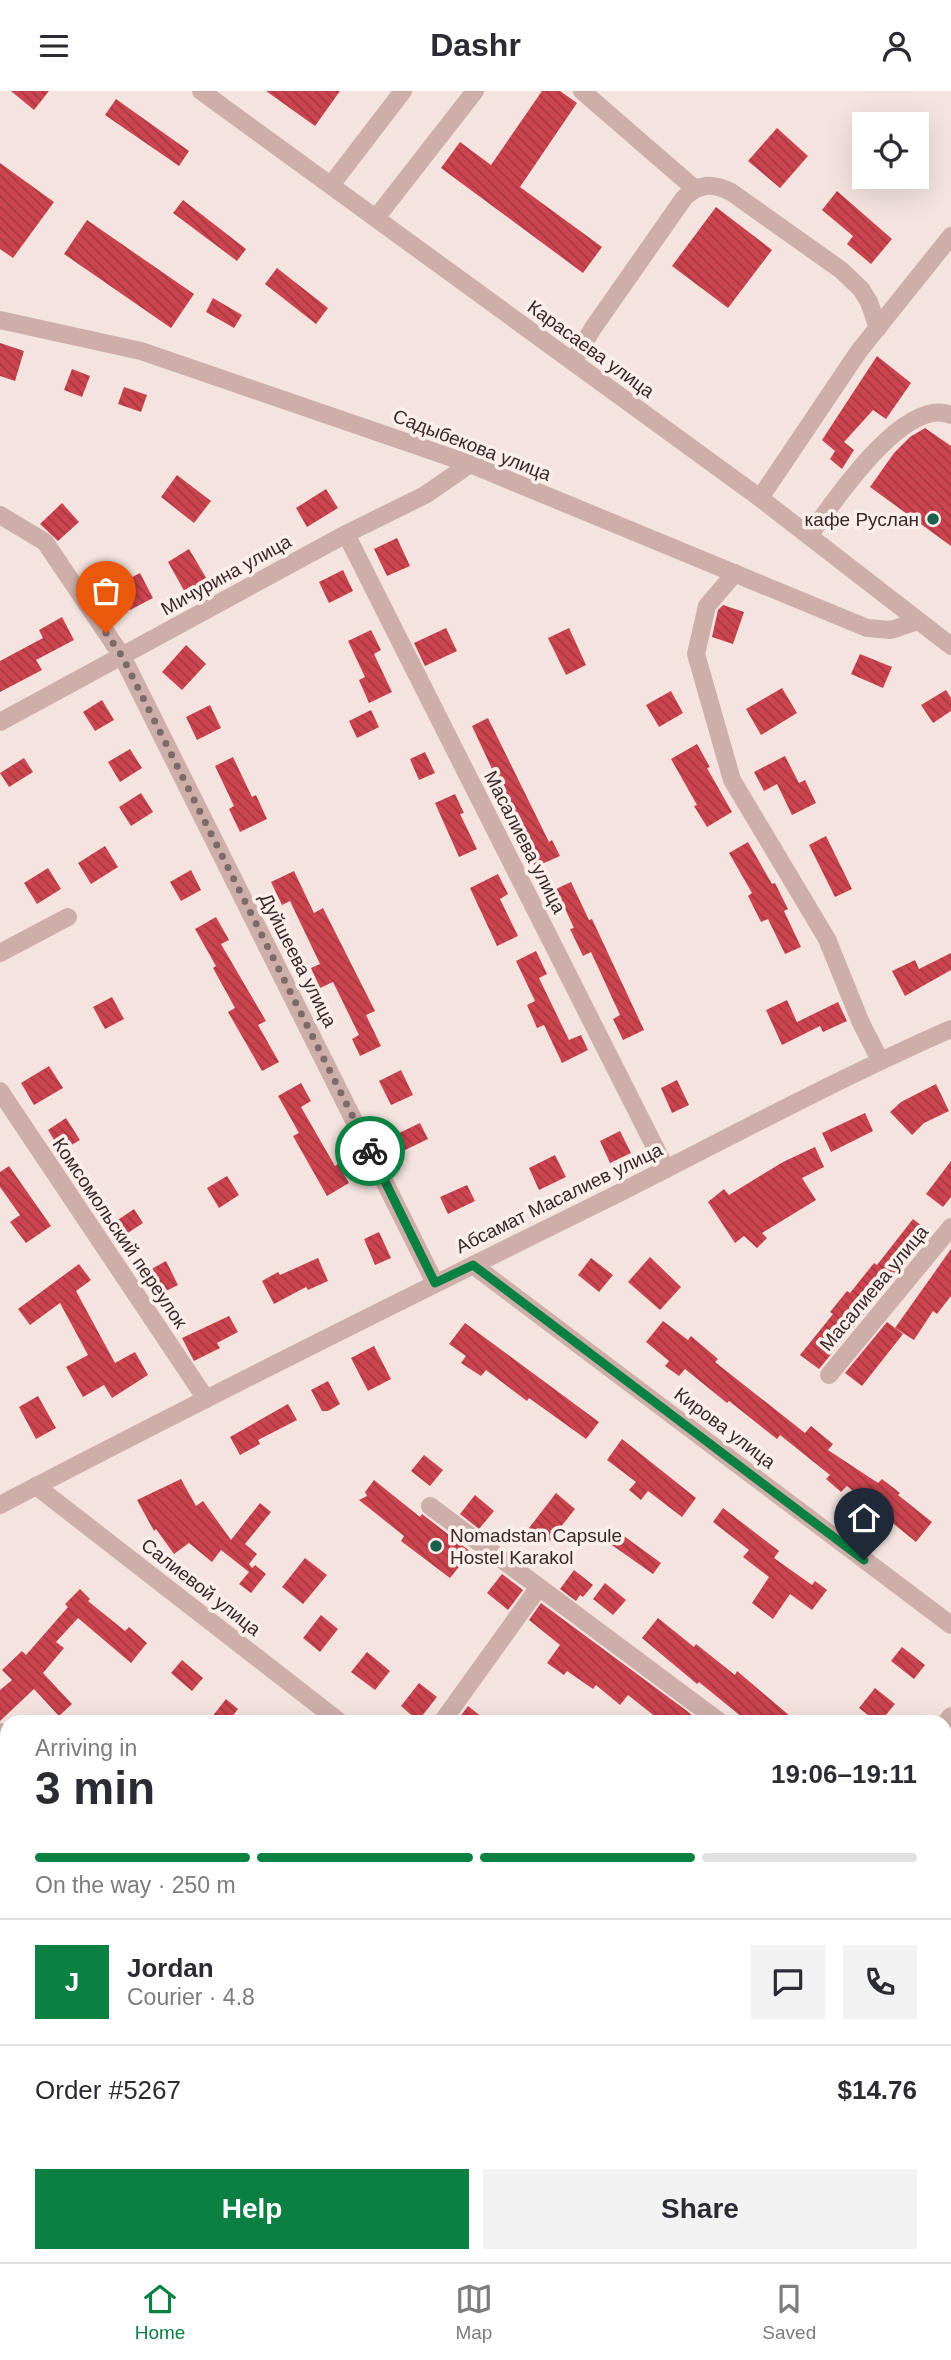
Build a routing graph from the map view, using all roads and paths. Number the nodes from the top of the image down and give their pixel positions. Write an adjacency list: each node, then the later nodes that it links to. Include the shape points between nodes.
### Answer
1 (201, 91): 5 (street, Карасаева улица)
2 (403, 91): 5 (street)
3 (475, 91): 7 (street)
4 (582, 91): 6 (street)
5 (331, 185): 7 (street, Карасаева улица)
6 (694, 188): 10 (street, via 718,186 731,191 841,270 861,289); 11 (street)
7 (376, 218): 11 (street, Карасаева улица)
8 (951, 236): 10 (street)
9 (0, 320): 13 (street, Садыбекова улица, via 141,351)
10 (878, 328): 14 (street)
11 (573, 362): 14 (street, Карасаева улица)
12 (951, 415): 17 (street, via 923,415 899,431 866,460)
13 (470, 464): 16 (street, Мичурина улица, via 425,495); 18 (street, Садыбекова улица)
14 (760, 498): 17 (street, Карасаева улица)
15 (0, 515): 21 (street, Дуйшеева улица, via 45,542)
16 (346, 534): 21 (street, Мичурина улица); 28 (street, Масалиева улица)
17 (809, 536): 19 (street, Карасаева улица)
18 (735, 573): 19 (street, Садыбекова улица, via 867,628 891,630); 26 (street, via 708,606 696,654 733,780 827,939)
19 (918, 621): 20 (street, Карасаева улица)
20 (951, 646)
21 (122, 656): 22 (street, Мичурина улица); 31 (street, Дуйшеева улица)
22 (0, 722)
23 (68, 917): 24 (street)
24 (0, 953)
25 (951, 1029): 26 (street, Абсамат Масалиев улица)
26 (880, 1061): 28 (street, Абсамат Масалиев улица)
27 (0, 1091): 33 (street, Комсомольский переулок)
28 (666, 1169): 30 (street, Абсамат Масалиев улица)
29 (951, 1227): 32 (street, Масалиева улица)
30 (473, 1265): 31 (street, Абсамат Масалиев улица); 38 (street, Кирова улица)
31 (435, 1283): 33 (street, Абсамат Масалиев улица)
32 (829, 1375)
33 (206, 1399): 34 (street, Абсамат Масалиев улица)
34 (36, 1486): 35 (street, Абсамат Масалиев улица); 39 (street, Салиевой улица)
35 (0, 1505)
36 (430, 1506): 37 (street)
37 (539, 1587): 40 (street); 41 (street)
38 (951, 1625)
39 (331, 1715)
40 (447, 1715)
41 (711, 1715)

